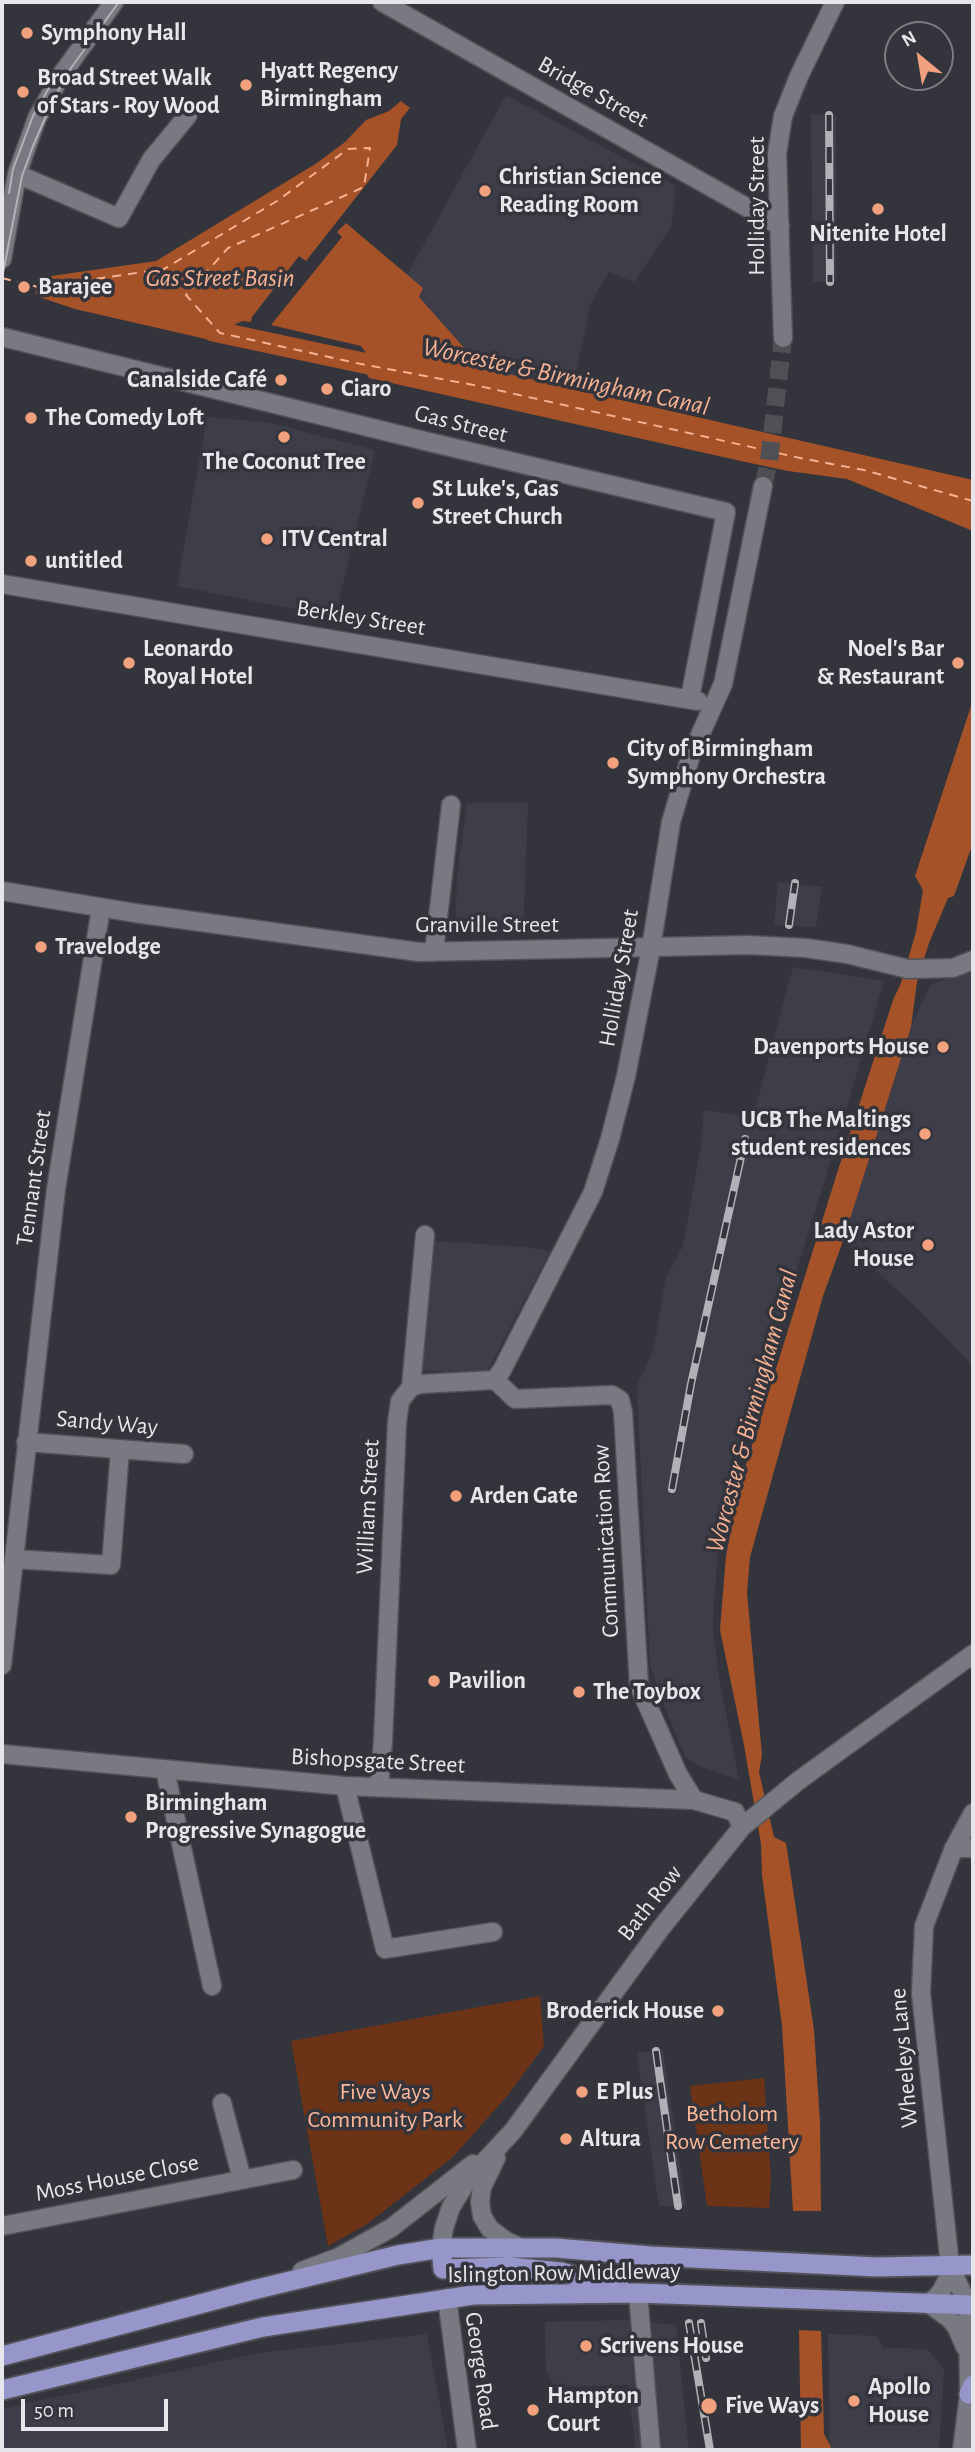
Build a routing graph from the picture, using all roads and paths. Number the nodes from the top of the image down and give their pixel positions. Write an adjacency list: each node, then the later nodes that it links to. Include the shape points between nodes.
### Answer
1 (114, 2): 5 (street, via 62,74 37,118)
2 (383, 2): 6 (street, Bridge Street)
3 (835, 2): 6 (street, Holliday Street, via 783,116 777,154)
4 (188, 115): 5 (street, via 151,160 119,218)
5 (17, 174): 7 (street)
6 (780, 226): 9 (street, Holliday Street)
7 (2, 258)
8 (2, 337): 12 (street, Gas Street, via 726,512)
9 (783, 338)
10 (763, 486): 13 (street, Holliday Street, via 723,684)
11 (2, 584): 12 (street, Berkley Street)
12 (690, 698): 13 (street, Berkley Street)
13 (711, 706): 17 (street, Holliday Street, via 671,822)
14 (451, 805): 18 (street)
15 (2, 891): 16 (street, Granville Street)
16 (101, 908): 18 (street, Granville Street); 23 (street, Tennant Street, via 56,1189)
17 (651, 948): 18 (street, Granville Street); 19 (street, Granville Street, via 797,947 908,969 953,968); 21 (street, Holliday Street, via 626,1076 593,1192)
18 (433, 952)
19 (973, 960)
20 (425, 1235): 22 (street, William Street)
21 (495, 1380): 22 (street); 33 (street, Communication Row, via 515,1399 612,1395 620,1400 639,1686)
22 (411, 1387): 32 (street, William Street, via 400,1401 397,1422)
23 (26, 1442): 24 (street, Sandy Way); 26 (street, Tennant Street)
24 (120, 1450): 25 (street, Sandy Way); 26 (street, via 111,1564)
25 (184, 1454)
26 (14, 1559): 28 (street, Tennant Street)
27 (972, 1655): 35 (street, Bath Row)
28 (2, 1665)
29 (2, 1754): 30 (street, Bishopsgate Street)
30 (165, 1770): 31 (street, Bishopsgate Street); 39 (street)
31 (345, 1786): 32 (street, Bishopsgate Street); 38 (street, via 385,1949)
32 (379, 1787): 33 (street, Bishopsgate Street)
33 (694, 1800): 35 (street, Bishopsgate Street, via 735,1812)
34 (973, 1813): 36 (street, Wheeleys Lane)
35 (746, 1823): 41 (street, Bath Row, via 661,1928)
36 (954, 1848): 37 (street); 48 (street, Wheeleys Lane, via 924,1926 921,1993)
37 (973, 1848)
38 (493, 1932)
39 (212, 1986)
40 (222, 2103): 43 (street)
41 (513, 2131): 45 (street, Bath Row, via 469,2178 452,2207); 46 (street, via 492,2164 480,2202 490,2229); 49 (street, via 391,2228 339,2257)
42 (293, 2170): 43 (street, Moss House Close)
43 (242, 2179): 44 (street, Moss House Close)
44 (2, 2226)
45 (441, 2248): 46 (highway, Islington Row Middleway); 49 (highway, Islington Row Middleway); 50 (highway, via 443,2269 510,2267 561,2272)
46 (522, 2248): 48 (highway, Islington Row Middleway, via 851,2266)
47 (973, 2265): 48 (highway, Islington Row Middleway)
48 (950, 2266): 52 (street, via 942,2290); 53 (street, Wheeleys Lane)
49 (253, 2290): 55 (highway, Islington Row Middleway)
50 (638, 2293): 51 (highway, Islington Row Middleway); 52 (highway, Islington Row Middleway); 59 (street)
51 (447, 2298): 56 (highway, Islington Row Middleway, via 263,2327); 58 (street, George Road)
52 (928, 2303): 53 (highway, Islington Row Middleway); 54 (street, via 950,2319)
53 (971, 2305): 54 (street)
54 (968, 2352): 57 (street)
55 (2, 2356)
56 (2, 2390)
57 (971, 2390): 60 (street)
58 (467, 2450)
59 (650, 2450)
60 (962, 2450)

